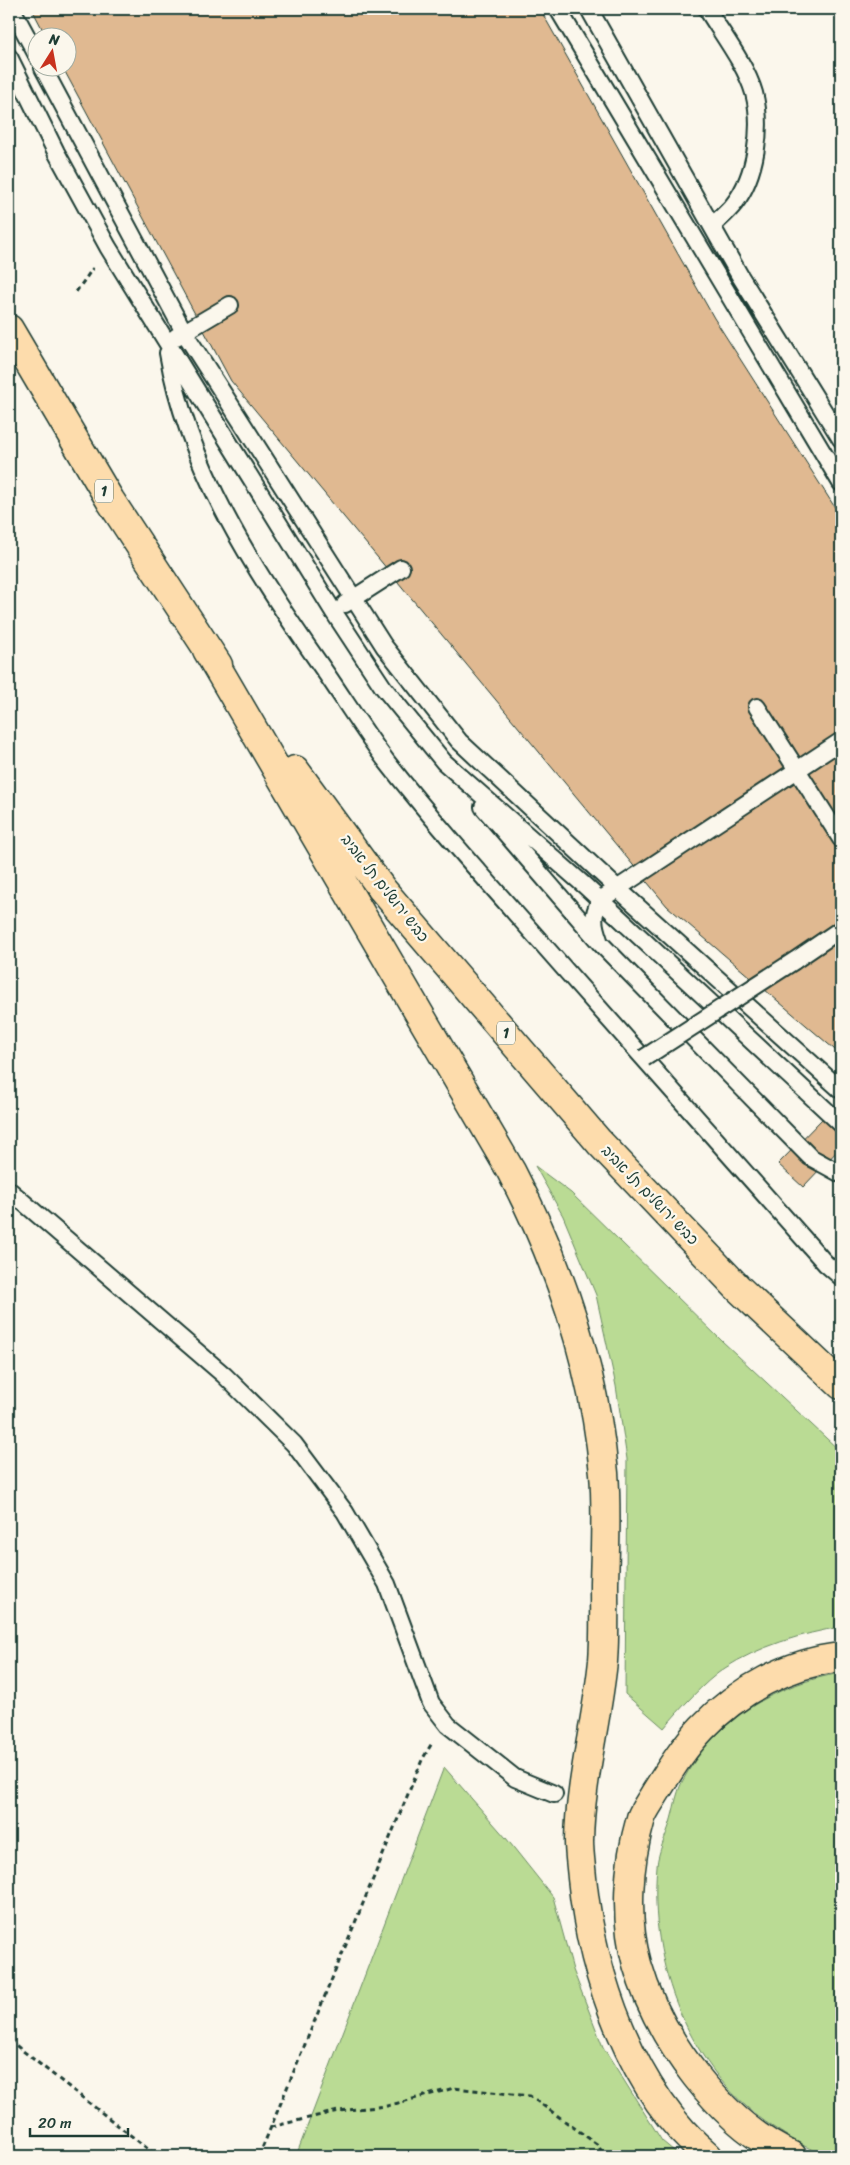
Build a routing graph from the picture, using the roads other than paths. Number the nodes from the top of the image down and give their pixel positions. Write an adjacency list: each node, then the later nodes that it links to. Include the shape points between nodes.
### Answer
1 (10, 9): 5 (lane)
2 (558, 9): 14 (lane)
3 (589, 9): 8 (lane)
4 (707, 9): 8 (lane, via 746,73 758,112 753,156 746,182 734,204)
5 (28, 40)
6 (9, 58): 12 (lane, via 108,247)
7 (48, 78): 11 (lane)
8 (712, 226): 13 (lane)
9 (230, 305): 11 (lane)
10 (9, 329): 18 (highway, כביש ירושלים תל אביב / 1, via 110,500)
11 (184, 332): 12 (lane); 16 (lane)
12 (166, 344): 17 (lane); 28 (lane, via 172,382 204,472 232,528 284,612 387,761 463,854)
13 (841, 439)
14 (841, 483)
15 (400, 568): 16 (lane)
16 (353, 599): 17 (lane); 24 (lane, via 384,646 459,741)
17 (332, 611): 21 (lane, via 384,687)
18 (207, 650): 34 (highway, כביש ירושלים תל אביב / 1, via 382,889 593,1134 737,1287); 37 (highway, via 512,1171 537,1221 575,1323 604,1474 603,1659 579,1842 585,1904 599,1972 625,2040 672,2119)
19 (757, 706): 22 (lane)
20 (841, 741): 22 (lane)
21 (444, 762): 25 (lane); 27 (lane)
22 (797, 769): 23 (lane); 24 (lane)
23 (841, 839)
24 (617, 888): 25 (lane); 29 (lane)
25 (600, 900): 27 (lane, via 594,911 594,927); 30 (lane)
26 (841, 929): 28 (lane, bridge)
27 (601, 944): 31 (lane, via 810,1156)
28 (644, 1058): 33 (lane)
29 (841, 1090)
30 (841, 1124)
31 (841, 1174)
32 (9, 1190): 36 (lane, via 224,1375 294,1444 345,1512 387,1584 431,1703 448,1726 515,1778)
33 (841, 1277)
34 (841, 1385)
35 (841, 1657): 38 (highway, via 805,1665 739,1695 693,1738 642,1817 628,1888 637,1964 660,2021 690,2070 718,2101 748,2129)
36 (554, 1794)
37 (708, 2156)
38 (792, 2156)

